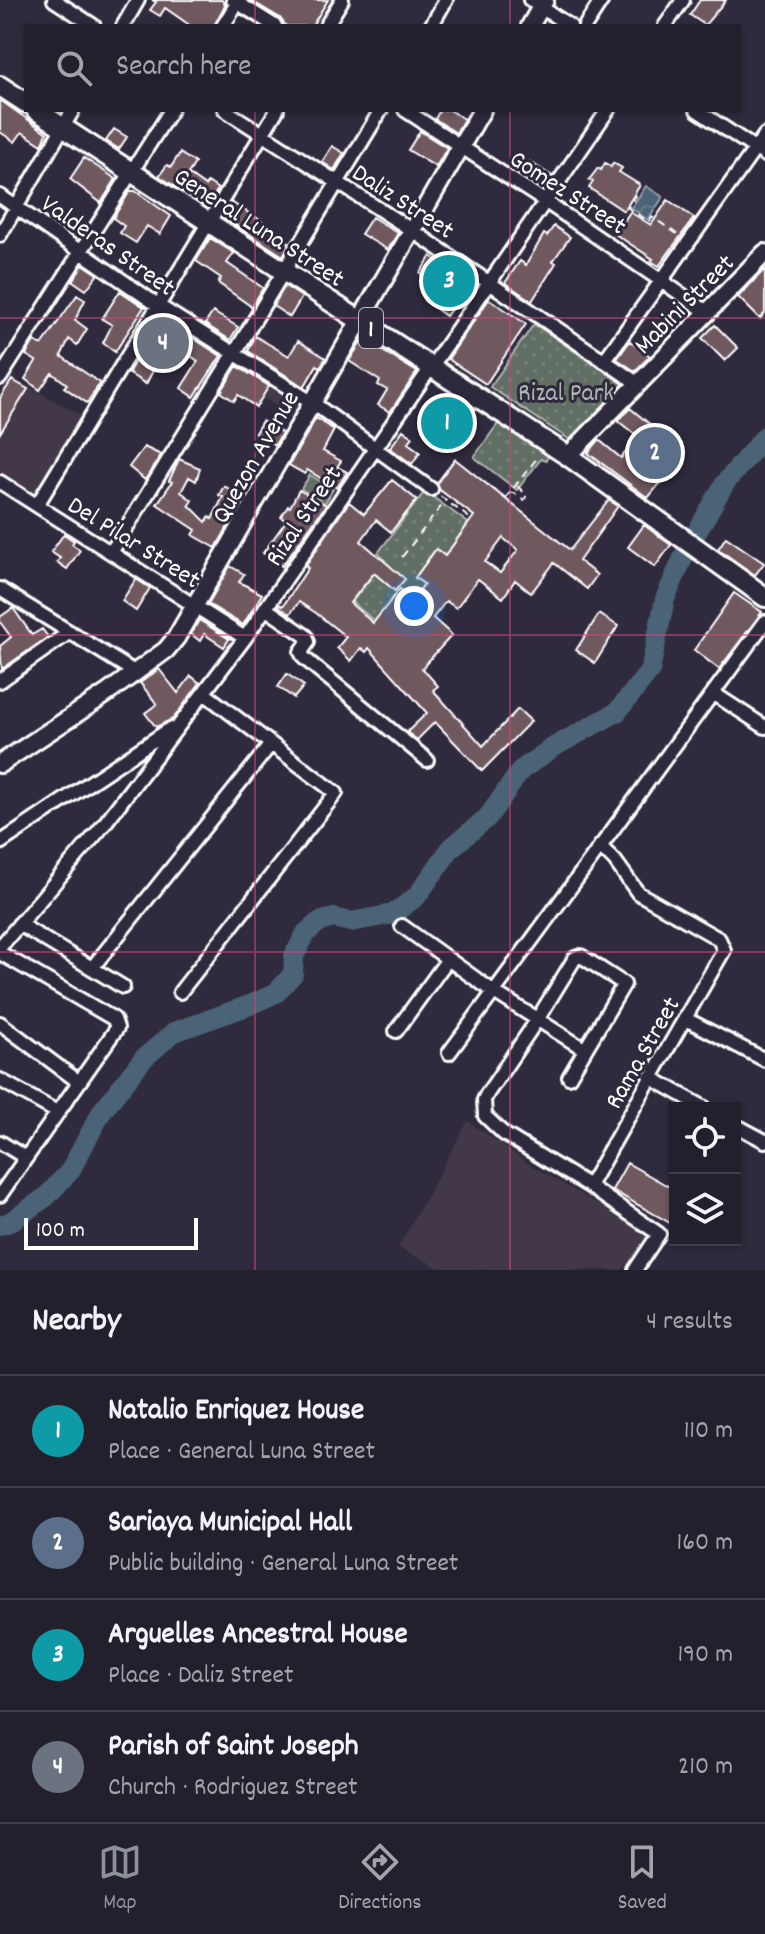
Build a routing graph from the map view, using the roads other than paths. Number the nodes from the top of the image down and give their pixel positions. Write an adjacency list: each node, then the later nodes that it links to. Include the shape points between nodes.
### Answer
1 (138, 0): 10 (street)
2 (342, 0): 13 (street)
3 (446, 0): 14 (street)
4 (602, 0): 17 (street)
5 (683, 0): 18 (street)
6 (237, 1): 11 (street); 12 (street)
7 (60, 2): 9 (street)
8 (538, 2): 15 (street); 16 (street)
9 (91, 24)
10 (124, 24)
11 (224, 24)
12 (272, 24)
13 (327, 24)
14 (432, 24)
15 (531, 24)
16 (567, 24)
17 (586, 24)
18 (666, 24)
19 (0, 86): 20 (main road)
20 (24, 102)
21 (39, 112): 31 (main road, General Luna Street / 1)
22 (72, 112): 31 (street)
23 (170, 112): 36 (street)
24 (228, 112): 32 (street, Daliz Street)
25 (276, 112): 32 (street)
26 (380, 112): 37 (street)
27 (408, 112): 34 (street, Gomez Street)
28 (481, 112): 34 (street, Quezon Avenue)
29 (607, 112): 39 (street, Rizal Street)
30 (700, 112): 35 (street)
31 (62, 128): 36 (main road, General Luna Street / 1); 40 (street)
32 (262, 134): 37 (street, Daliz Street); 41 (street)
33 (765, 135): 35 (street)
34 (461, 146): 39 (street, Gomez Street); 42 (street, Quezon Avenue)
35 (760, 152): 47 (street)
36 (131, 173): 41 (main road, General Luna Street / 1); 45 (street)
37 (338, 183): 42 (street, Daliz Street); 46 (street)
38 (0, 196): 40 (street, Valderas Street)
39 (546, 202): 47 (street, Gomez Street); 48 (street, Rizal Street)
40 (16, 207): 43 (street); 45 (street, Valderas Street)
41 (208, 224): 46 (main road, General Luna Street / 1); 49 (street)
42 (413, 231): 48 (street, Daliz Street); 51 (street, Quezon Avenue)
43 (0, 235)
44 (765, 253): 50 (street, Mabini Street)
45 (81, 254): 49 (street, Valderas Street); 55 (street)
46 (283, 272): 51 (main road, General Luna Street / 1); 52 (street)
47 (662, 280): 50 (street, Gomez Street); 53 (street)
48 (490, 284): 53 (street, Daliz Street); 54 (street, Rizal Street)
49 (159, 306): 52 (street, Valderas Street); 62 (street)
50 (707, 312): 56 (street, Mabini Street)
51 (361, 322): 54 (main road, General Luna Street / 1); 57 (street, Quezon Avenue)
52 (234, 354): 57 (street, Valderas Street); 63 (street)
53 (604, 361): 56 (street, Daliz Street)
54 (432, 367): 58 (street, Rizal Street); 59 (main road, General Luna Street / 1)
55 (0, 378)
56 (637, 383): 59 (street, Mabini Street)
57 (313, 403): 58 (street, Valderas Street); 66 (street, Quezon Avenue)
58 (375, 448): 61 (street, Valderas Street); 67 (street, Rizal Street)
59 (568, 456): 65 (main road, General Luna Street / 1)
60 (0, 482): 62 (street, Del Pilar Street)
61 (431, 489)
62 (37, 505): 63 (street, Del Pilar Street)
63 (112, 551): 66 (street, Del Pilar Street)
64 (4, 596): 69 (street)
65 (765, 597)
66 (195, 605): 70 (street, Del Pilar Street); 71 (street, Quezon Avenue, via 166,650)
67 (265, 608): 70 (street, Rizal Street); 78 (street, via 306,636 304,658)
68 (765, 622): 74 (street)
69 (70, 632): 71 (street); 72 (street)
70 (245, 638): 73 (street, Rizal Street)
71 (136, 673): 79 (street, Quezon Avenue)
72 (0, 681)
73 (204, 693): 75 (street, Rizal Street); 77 (street)
74 (713, 693): 76 (street); 81 (street)
75 (180, 723): 80 (street); 83 (street, Rizal Street, via 102,827)
76 (765, 727)
77 (271, 744): 87 (street); 89 (street, via 336,793)
78 (427, 760)
79 (0, 764)
80 (0, 843)
81 (600, 846): 90 (street); 91 (street, Rama Street, via 638,893 719,939 724,950)
82 (402, 926): 86 (street)
83 (16, 928): 84 (street, Rizal Street); 87 (street)
84 (0, 947)
85 (0, 953): 101 (street, via 114,1019 117,1028)
86 (448, 959): 90 (street); 94 (street)
87 (92, 968): 88 (street)
88 (123, 987)
89 (180, 992)
90 (494, 992): 92 (street); 96 (street)
91 (686, 1019): 97 (street); 99 (street, Rama Street)
92 (537, 1020): 95 (street); 95 (street, via 577,957 622,981 623,988); 108 (street, via 487,1094 485,1116 504,1134)
93 (0, 1023): 101 (street)
94 (396, 1031)
95 (584, 1049): 98 (street)
96 (449, 1053)
97 (765, 1060)
98 (569, 1077)
99 (650, 1077): 102 (street); 108 (street, Rama Street)
100 (0, 1080): 103 (street)
101 (79, 1082): 103 (street)
102 (694, 1102)
103 (57, 1112): 107 (street)
104 (741, 1128): 105 (street)
105 (765, 1141)
106 (0, 1142): 107 (street)
107 (26, 1158): 109 (street)
108 (589, 1186): 110 (street, via 659,1234)
109 (1, 1193)
110 (635, 1270)

